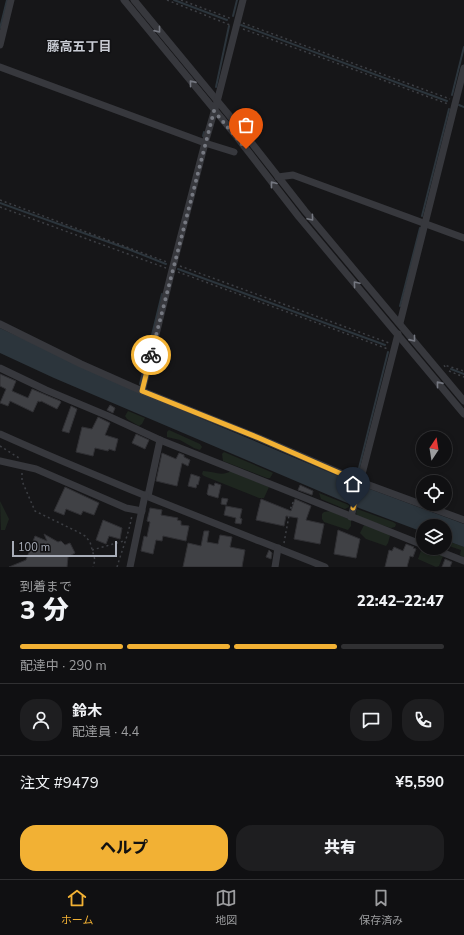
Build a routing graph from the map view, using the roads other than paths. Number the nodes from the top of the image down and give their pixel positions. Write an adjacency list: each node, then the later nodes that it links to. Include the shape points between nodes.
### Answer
1 (11, 0): 5 (street)
2 (124, 0): 9 (street, one-way to 2)
3 (134, 0): 8 (street, one-way to 8)
4 (243, 0): 8 (street)
5 (0, 45)
6 (0, 67): 10 (street)
7 (464, 68): 13 (street)
8 (217, 102): 9 (street); 12 (street)
9 (214, 111): 10 (street); 17 (street, one-way to 9)
10 (205, 143): 11 (street); 19 (street)
11 (234, 152)
12 (278, 177): 13 (street, via 293,175); 15 (street, one-way to 15)
13 (426, 224): 14 (street); 15 (street)
14 (464, 238)
15 (400, 323): 20 (street, one-way to 20)
16 (0, 324): 19 (street)
17 (398, 334): 21 (street, one-way to 17); 25 (street)
18 (0, 368): 23 (street)
19 (142, 391): 25 (street)
20 (464, 401)
21 (464, 414)
22 (0, 434): 26 (street)
23 (160, 440): 26 (street); 28 (street)
24 (0, 461): 27 (street, via 36,469 126,508)
25 (360, 482): 28 (street); 29 (street)
26 (146, 496): 27 (street); 31 (street)
27 (142, 511): 34 (street)
28 (351, 517): 30 (street)
29 (464, 520)
30 (416, 542)
31 (281, 549): 35 (street); 36 (street)
32 (449, 555): 33 (street)
33 (464, 561)
34 (130, 567)
35 (275, 567)
36 (326, 567)

